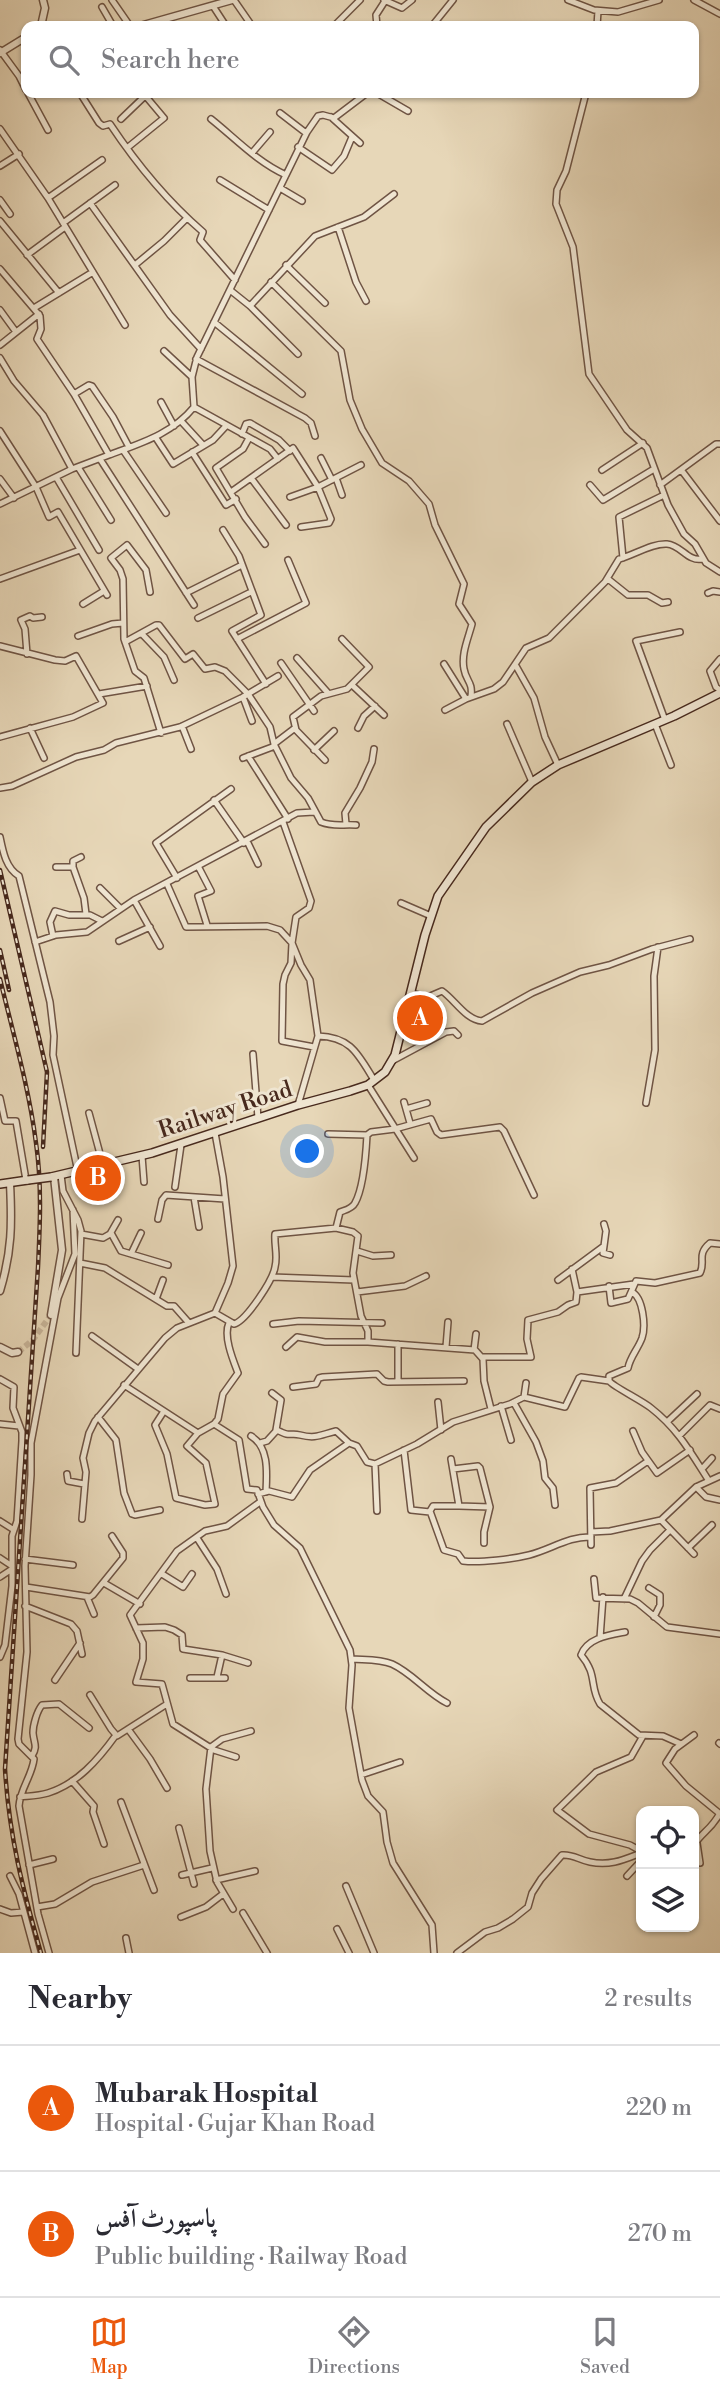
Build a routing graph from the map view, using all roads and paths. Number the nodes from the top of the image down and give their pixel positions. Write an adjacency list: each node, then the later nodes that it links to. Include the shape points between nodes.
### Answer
1 (43, 0): 15 (street)
2 (112, 0): 17 (street)
3 (233, 0): 11 (street); 20 (street)
4 (360, 0): 21 (street)
5 (384, 0): 6 (street, via 402,8); 22 (street)
6 (412, 0)
7 (453, 0): 23 (street)
8 (568, 0): 13 (street)
9 (659, 0): 13 (street, via 618,12)
10 (694, 0): 14 (street)
11 (213, 6): 18 (street); 19 (street)
12 (102, 7): 16 (street)
13 (598, 11): 24 (street)
14 (720, 14)
15 (42, 21)
16 (110, 21)
17 (127, 21)
18 (158, 21)
19 (223, 21)
20 (248, 21)
21 (339, 21)
22 (377, 21)
23 (439, 21)
24 (597, 21)
25 (21, 40): 26 (street)
26 (0, 52): 27 (street)
27 (21, 80)
28 (31, 98): 41 (street)
29 (84, 98): 47 (street, via 99,123 110,124)
30 (140, 98): 38 (street)
31 (147, 98): 47 (street, via 164,118)
32 (360, 98): 37 (street)
33 (386, 98): 35 (street)
34 (585, 98): 104 (street, via 556,204 573,247 589,374 627,430)
35 (408, 111)
36 (280, 113): 43 (street)
37 (331, 117): 43 (street, via 318,116); 44 (street)
38 (121, 119)
39 (211, 119): 48 (street)
40 (0, 129): 49 (street)
41 (48, 130)
42 (270, 132): 48 (street)
43 (306, 134): 46 (street)
44 (352, 137): 45 (street); 46 (street, via 332,170)
45 (360, 143)
46 (298, 147): 52 (street)
47 (127, 148): 63 (street)
48 (252, 153): 52 (street)
49 (19, 154): 51 (street); 57 (street)
50 (102, 160): 57 (street)
51 (0, 166)
52 (286, 175): 55 (street)
53 (220, 180): 61 (street)
54 (115, 185): 60 (street)
55 (280, 188): 59 (street); 61 (street)
56 (394, 194): 66 (street, via 364,217)
57 (48, 198): 65 (street)
58 (0, 200): 62 (street)
59 (302, 201)
60 (90, 203): 65 (street); 68 (street)
61 (269, 210): 72 (street)
62 (10, 214)
63 (187, 218): 68 (street); 72 (street, via 203,232 200,240)
64 (0, 221): 67 (street)
65 (64, 225): 67 (street); 71 (street)
66 (338, 227): 69 (street, via 315,236); 76 (street)
67 (27, 255): 75 (street)
68 (135, 265): 85 (street, via 181,330)
69 (286, 265): 73 (street); 77 (street)
70 (0, 269): 80 (street)
71 (93, 272): 75 (street); 82 (street)
72 (235, 280): 74 (street)
73 (271, 282): 78 (street); 183 (street, via 341,351 350,400 362,429 382,463 409,481 429,504 464,584 459,604 472,624 464,669 471,684)
74 (230, 290): 78 (street); 81 (street)
75 (59, 293): 80 (street)
76 (366, 301)
77 (325, 303)
78 (250, 306): 87 (street)
79 (0, 310): 83 (street)
80 (36, 311): 83 (street); 91 (street, via 41,329 37,339)
81 (214, 322): 85 (street); 92 (street)
82 (125, 326)
83 (16, 332): 84 (street)
84 (0, 345)
85 (201, 349): 89 (street)
86 (163, 351): 90 (street)
87 (298, 354)
88 (0, 358): 115 (street)
89 (196, 359): 90 (street); 100 (street, via 304,418)
90 (192, 377): 94 (street)
91 (74, 394): 107 (street, via 92,386 113,417); 110 (street)
92 (302, 394)
93 (162, 402): 96 (street)
94 (194, 407): 95 (street); 97 (street)
95 (181, 421): 96 (street); 106 (street)
96 (174, 426): 102 (street)
97 (226, 426): 99 (street); 106 (street)
98 (0, 431): 101 (street)
99 (242, 434): 103 (street); 108 (street, via 250,423)
100 (315, 436)
101 (2, 438): 125 (street)
102 (156, 438): 107 (street); 109 (street, via 173,464)
103 (250, 438): 111 (street); 127 (street, via 243,449 216,468)
104 (643, 443): 116 (street); 117 (street)
105 (720, 443): 118 (street)
106 (203, 445): 109 (street)
107 (126, 448): 110 (street); 134 (street)
108 (290, 451): 111 (street); 126 (street, via 293,448)
109 (192, 452): 132 (street, via 226,505)
110 (109, 455): 113 (street)
111 (278, 458): 120 (street)
112 (321, 458): 121 (street)
113 (100, 459): 115 (street); 153 (street)
114 (361, 465): 121 (street)
115 (75, 468): 119 (street); 135 (street)
116 (654, 469): 123 (street, via 603,500); 124 (street)
117 (602, 470)
118 (682, 471): 124 (street); 136 (street)
119 (55, 477): 125 (street); 142 (street)
120 (251, 478): 127 (street); 137 (street)
121 (334, 479): 126 (street); 128 (street)
122 (0, 480): 131 (street)
123 (590, 485)
124 (660, 485): 129 (street)
125 (36, 487): 131 (street); 141 (street, via 49,517 58,512)
126 (318, 487): 130 (street); 138 (street, via 331,520)
127 (231, 492): 132 (street)
128 (342, 495)
129 (664, 495): 143 (street, via 619,517); 144 (street)
130 (290, 497)
131 (14, 498): 133 (street)
132 (236, 499): 140 (street)
133 (0, 504)
134 (166, 513)
135 (111, 520)
136 (720, 521)
137 (286, 525)
138 (301, 527)
139 (223, 530): 146 (street)
140 (265, 544)
141 (80, 550): 148 (street); 156 (street, via 106,593)
142 (99, 550)
143 (623, 558): 144 (street, via 668,544 693,559); 149 (street)
144 (702, 559): 147 (street)
145 (288, 561): 164 (street, via 306,603)
146 (242, 565): 151 (street); 153 (street)
147 (720, 572)
148 (0, 579)
149 (608, 579): 155 (street, via 628,594); 173 (street, via 549,638 526,648)
150 (150, 592): 160 (street, via 146,570 127,545 111,558 123,579)
151 (251, 592): 159 (street); 164 (street, via 261,615 233,628)
152 (720, 592): 154 (street)
153 (186, 593): 157 (street)
154 (709, 593)
155 (668, 602)
156 (83, 604)
157 (194, 605)
158 (42, 617): 168 (street, via 21,620)
159 (198, 618)
160 (123, 623): 163 (street); 166 (street)
161 (680, 632): 189 (street, via 636,641)
162 (142, 634): 166 (street); 175 (street, via 164,657); 182 (street, via 159,625 185,659 194,654 205,669 225,671)
163 (78, 636)
164 (237, 639): 176 (street)
165 (342, 639): 177 (street, via 369,667)
166 (125, 642): 178 (street, via 135,671)
167 (0, 646): 168 (street)
168 (27, 654): 181 (street, via 61,661 76,656)
169 (297, 658): 180 (street)
170 (720, 659): 179 (street, via 710,671)
171 (281, 663): 184 (street)
172 (444, 664): 183 (street)
173 (516, 666): 183 (street, via 494,689); 206 (street, via 534,698)
174 (278, 676): 176 (street)
175 (174, 680)
176 (266, 684): 182 (street)
177 (352, 685): 180 (street); 185 (street)
178 (147, 686): 181 (street); 198 (street)
179 (720, 692): 189 (main road)
180 (328, 693): 184 (street)
181 (99, 694): 194 (street, via 103,703 89,710)
182 (246, 696): 190 (street); 193 (street); 200 (street, via 270,727)
183 (469, 698): 186 (street)
184 (309, 705): 187 (street); 195 (street, via 293,717)
185 (374, 706): 188 (street); 196 (street)
186 (445, 710)
187 (314, 711)
188 (384, 715)
189 (665, 720): 191 (main road)
190 (252, 721)
191 (655, 723): 206 (main road); 207 (street)
192 (507, 724): 208 (street)
193 (182, 726): 198 (street); 201 (street)
194 (30, 728): 199 (street); 204 (street)
195 (295, 728): 200 (street); 203 (street)
196 (358, 728)
197 (334, 731): 203 (street)
198 (162, 733): 209 (street, via 116,743)
199 (0, 737)
200 (274, 745): 212 (street); 213 (street, via 246,757)
201 (191, 749)
202 (374, 749): 214 (street, via 372,762 345,813)
203 (314, 750): 205 (street)
204 (44, 758)
205 (325, 760)
206 (558, 765): 208 (main road)
207 (671, 765)
208 (532, 782): 230 (main road, via 486,827 438,896)
209 (0, 788)
210 (231, 789): 211 (street)
211 (214, 800): 217 (street); 223 (street, via 156,843)
212 (314, 812): 213 (street, via 297,813); 214 (street, via 331,827)
213 (285, 820): 217 (street); 238 (street, via 311,901 295,920)
214 (346, 824): 215 (street)
215 (356, 825)
216 (0, 837): 236 (street, via 4,857 19,876)
217 (246, 842): 219 (street); 220 (street)
218 (81, 857): 222 (street, via 73,861)
219 (258, 864)
220 (198, 866): 223 (street); 232 (street, via 211,891 198,896)
221 (56, 867): 222 (street)
222 (73, 867): 229 (street)
223 (177, 878): 224 (street)
224 (167, 884): 226 (street); 232 (street, via 184,925)
225 (100, 888): 228 (street)
226 (134, 900): 228 (street); 233 (street)
227 (401, 902): 230 (street)
228 (120, 908): 231 (street)
229 (86, 914): 231 (street); 234 (street, via 55,911 50,922)
230 (431, 916): 241 (main road)
231 (102, 921): 234 (street, via 87,932)
232 (207, 925): 238 (street, via 267,926 280,930)
233 (150, 927): 237 (street); 239 (street)
234 (53, 936): 236 (street)
235 (690, 939): 240 (street)
236 (34, 942): 266 (street, via 50,1002 53,1055)
237 (119, 942)
238 (292, 943): 243 (street, via 310,980); 244 (street, via 284,984 282,1041)
239 (160, 946)
240 (658, 947): 241 (street, via 571,976 482,1021 469,1016 442,991 428,996); 251 (street, via 655,1050)
241 (410, 993): 246 (main road)
242 (458, 1035): 246 (street, via 446,1032)
243 (318, 1036): 244 (street); 247 (street, via 345,1041 362,1060)
244 (314, 1048): 252 (street)
245 (253, 1054): 255 (street)
246 (393, 1058): 247 (main road, via 385,1072)
247 (371, 1082): 252 (main road, Railway Road); 258 (street)
248 (0, 1098): 256 (street)
249 (404, 1102): 253 (street)
250 (428, 1103): 253 (street)
251 (646, 1103)
252 (298, 1105): 255 (main road, Railway Road)
253 (406, 1109): 257 (street)
254 (89, 1113): 265 (street)
255 (258, 1118): 259 (main road, Railway Road)
256 (3, 1121): 268 (street, via 16,1121)
257 (410, 1123): 258 (street); 273 (street, via 431,1119 441,1135 500,1127)
258 (396, 1129): 261 (street); 264 (street)
259 (215, 1133): 262 (main road, Railway Road); 275 (street)
260 (328, 1135): 261 (street)
261 (367, 1135): 281 (street, via 355,1202 341,1211)
262 (181, 1145): 263 (main road, Railway Road); 272 (street)
263 (142, 1156): 265 (main road, Railway Road); 269 (street)
264 (414, 1157)
265 (103, 1165): 266 (main road, Railway Road)
266 (78, 1172): 267 (main road, Railway Road)
267 (55, 1176): 268 (main road, Railway Road, bridge); 276 (street); 308 (street, via 62,1250)
268 (27, 1180): 270 (main road, Railway Road)
269 (144, 1182)
270 (10, 1183): 271 (main road, Railway Road); 294 (street, via 12,1226 9,1260)
271 (0, 1184)
272 (175, 1187)
273 (534, 1195)
274 (194, 1197): 275 (street); 277 (street, via 164,1196); 280 (street)
275 (225, 1199): 307 (street, via 233,1266)
276 (73, 1210): 284 (street); 394 (street, via 75,1254 58,1298 33,1423)
277 (158, 1219)
278 (118, 1220): 282 (street)
279 (604, 1224): 286 (street)
280 (199, 1227)
281 (336, 1228): 287 (street, via 357,1234); 296 (street, via 275,1234)
282 (111, 1233): 284 (street, via 99,1239); 288 (street, via 120,1250)
283 (141, 1233): 288 (street)
284 (81, 1234): 291 (street)
285 (720, 1244): 300 (street, via 710,1243 704,1249 700,1273)
286 (604, 1246): 290 (street, via 603,1253); 293 (street)
287 (357, 1251): 289 (street); 298 (street)
288 (131, 1254): 292 (street)
289 (391, 1255)
290 (610, 1255)
291 (80, 1263): 306 (street, via 105,1268); 324 (street)
292 (168, 1265)
293 (572, 1269): 299 (street); 304 (street)
294 (2, 1275): 302 (street)
295 (426, 1276): 303 (street, via 405,1286)
296 (272, 1277): 298 (street); 311 (street, via 242,1321)
297 (163, 1280): 306 (street)
298 (354, 1280): 303 (street)
299 (558, 1280)
300 (634, 1284): 301 (street); 305 (street)
301 (608, 1286): 304 (street); 305 (street, via 611,1303 628,1299)
302 (0, 1291)
303 (357, 1292): 312 (street)
304 (577, 1292): 325 (street, via 576,1302 561,1311 527,1321 531,1357)
305 (632, 1292): 330 (street, via 640,1302 643,1337 628,1368 610,1376)
306 (156, 1299): 310 (street, via 174,1306)
307 (215, 1313): 310 (street); 311 (street)
308 (51, 1315)
309 (448, 1322): 321 (street)
310 (189, 1323): 326 (street, via 171,1333)
311 (229, 1323): 346 (street, via 238,1373 223,1394)
312 (365, 1323): 313 (street); 314 (street); 317 (street)
313 (382, 1323)
314 (273, 1324)
315 (476, 1334): 322 (street)
316 (92, 1336): 326 (street)
317 (368, 1342): 318 (street); 320 (street, via 297,1337)
318 (398, 1344): 321 (street); 328 (street)
319 (0, 1347): 323 (street)
320 (286, 1347)
321 (446, 1348): 322 (street)
322 (474, 1350): 325 (street)
323 (18, 1352)
324 (76, 1353)
325 (482, 1357): 340 (street)
326 (138, 1369): 332 (street)
327 (0, 1379): 347 (street, via 13,1387)
328 (398, 1381): 329 (street); 333 (street, via 369,1374 323,1377 316,1384)
329 (464, 1381)
330 (609, 1381): 336 (street, via 579,1378 565,1407); 344 (street)
331 (526, 1383): 336 (street)
332 (124, 1384): 342 (street); 343 (street)
333 (293, 1387)
334 (272, 1393): 348 (street, via 281,1400)
335 (697, 1394): 344 (street)
336 (524, 1396): 338 (street)
337 (438, 1402): 349 (street)
338 (514, 1403): 339 (street); 374 (street, via 536,1442)
339 (500, 1406): 340 (street); 354 (street)
340 (491, 1409): 349 (street)
341 (720, 1409): 353 (street, via 710,1405)
342 (164, 1411): 351 (street); 351 (street, via 155,1425 167,1454 176,1498 215,1504 206,1463 187,1446)
343 (98, 1417): 368 (street, via 83,1458); 377 (street, via 116,1440 132,1514)
344 (667, 1422): 353 (street)
345 (0, 1424): 347 (street)
346 (214, 1424): 351 (street); 371 (street, via 239,1440 247,1489)
347 (19, 1426): 384 (street, via 19,1498)
348 (276, 1430): 355 (street); 356 (street, via 311,1438 335,1431)
349 (441, 1430): 357 (street)
350 (633, 1430): 361 (street)
351 (198, 1433)
352 (251, 1436): 355 (street)
353 (679, 1436): 358 (street)
354 (511, 1440)
355 (260, 1443): 370 (street)
356 (349, 1443): 362 (street, via 357,1446 367,1462); 370 (street, via 310,1470 292,1497)
357 (404, 1450): 362 (street); 379 (street, via 411,1510)
358 (690, 1450): 361 (street, via 657,1473); 363 (street)
359 (712, 1458): 363 (street)
360 (451, 1459): 364 (street)
361 (648, 1461): 386 (street, via 617,1483 590,1488)
362 (376, 1464): 378 (street)
363 (702, 1468): 367 (street)
364 (453, 1469): 375 (street); 376 (street, via 479,1466)
365 (67, 1475): 368 (street, via 68,1481)
366 (720, 1476): 367 (street)
367 (709, 1481): 369 (street)
368 (84, 1484): 380 (street)
369 (696, 1487): 372 (street, via 706,1497); 381 (street)
370 (266, 1492): 371 (street)
371 (258, 1494): 373 (street)
372 (720, 1500)
373 (260, 1502): 388 (street, via 227,1526 205,1531); 420 (street, via 278,1529 300,1548)
374 (555, 1505)
375 (459, 1506): 376 (street); 379 (street, via 433,1506)
376 (490, 1507): 389 (street)
377 (159, 1510)
378 (377, 1511)
379 (430, 1512): 386 (street, via 444,1550 456,1552 468,1562 531,1555)
380 (82, 1519)
381 (661, 1520): 385 (street); 386 (street)
382 (0, 1521): 384 (street)
383 (712, 1525): 391 (street)
384 (13, 1530): 396 (street)
385 (670, 1530): 391 (street); 407 (street, via 642,1561)
386 (591, 1534): 390 (street)
387 (112, 1536): 401 (street, via 123,1558)
388 (197, 1538): 397 (street, via 177,1551); 404 (street, via 217,1569)
389 (484, 1543)
390 (592, 1545)
391 (688, 1548): 392 (street)
392 (694, 1553)
393 (0, 1558): 396 (street)
394 (25, 1559): 395 (street); 402 (street)
395 (73, 1565)
396 (12, 1567): 399 (street); 419 (street)
397 (162, 1574): 398 (street, via 183,1587); 408 (street)
398 (192, 1574)
399 (0, 1577)
400 (594, 1579): 406 (street, via 596,1598)
401 (104, 1583): 405 (street); 408 (street)
402 (26, 1587): 405 (street); 409 (street)
403 (649, 1588): 411 (street, via 660,1595)
404 (226, 1594)
405 (88, 1597): 410 (street)
406 (603, 1597): 407 (street); 415 (street)
407 (624, 1599): 411 (street, via 638,1603)
408 (140, 1604): 412 (street, via 130,1615)
409 (25, 1606): 416 (street, via 71,1624); 437 (street, via 26,1664 18,1739)
410 (94, 1614)
411 (654, 1617): 414 (street, via 667,1627)
412 (136, 1628): 418 (street, via 170,1628 182,1635 183,1649); 427 (street, via 143,1647 136,1682 162,1684)
413 (625, 1632): 415 (street)
414 (720, 1634)
415 (600, 1638): 434 (street, via 586,1646 581,1656 592,1671 596,1697)
416 (80, 1643): 417 (street); 425 (street)
417 (82, 1654)
418 (222, 1656): 421 (street); 422 (street)
419 (0, 1657)
420 (352, 1659): 428 (street, via 394,1665); 440 (street, via 349,1708)
421 (248, 1663)
422 (217, 1677): 423 (street); 424 (street)
423 (190, 1678)
424 (225, 1678)
425 (55, 1680)
426 (90, 1696): 432 (street)
427 (167, 1703): 430 (street); 436 (street, via 173,1724)
428 (447, 1703)
429 (89, 1728): 437 (street, via 58,1704 42,1705 33,1730 37,1746)
430 (128, 1729): 432 (street); 442 (street)
431 (251, 1731): 436 (street)
432 (116, 1735): 441 (street)
433 (694, 1735): 435 (street)
434 (643, 1736): 435 (street, via 663,1736); 449 (street, via 631,1757 598,1770 557,1810 589,1834)
435 (681, 1744): 445 (street, via 666,1763)
436 (211, 1747): 438 (street); 455 (street, via 206,1789)
437 (33, 1756): 443 (street)
438 (236, 1757)
439 (400, 1762): 440 (street)
440 (361, 1775): 480 (street, via 368,1797 383,1812 393,1863 432,1925)
441 (72, 1781): 443 (street, via 48,1793); 448 (street, via 94,1806)
442 (167, 1788)
443 (20, 1797): 452 (street)
444 (121, 1801): 453 (street)
445 (720, 1813): 447 (street, via 714,1825)
446 (179, 1828): 457 (street)
447 (699, 1836)
448 (104, 1844)
449 (636, 1849)
450 (636, 1854): 481 (street, via 610,1864 562,1855 541,1879 528,1907)
451 (53, 1859): 452 (street)
452 (29, 1864): 466 (street)
453 (144, 1865): 464 (street); 466 (street, via 92,1882 55,1904)
454 (636, 1866): 460 (street)
455 (212, 1868): 457 (street); 461 (street)
456 (255, 1871): 461 (street)
457 (191, 1872): 458 (street); 462 (street)
458 (182, 1875)
459 (10, 1876): 469 (street)
460 (627, 1876)
461 (216, 1880): 465 (street)
462 (194, 1884)
463 (346, 1886): 479 (street)
464 (153, 1890)
465 (223, 1894): 468 (street); 471 (street)
466 (37, 1907): 475 (street)
467 (0, 1909): 469 (street)
468 (233, 1909)
469 (23, 1912): 474 (street)
470 (243, 1913): 477 (street)
471 (181, 1917)
472 (337, 1929): 478 (street)
473 (126, 1938): 476 (street)
474 (35, 1953)
475 (50, 1953)
476 (130, 1953)
477 (267, 1953)
478 (349, 1953)
479 (373, 1953)
480 (434, 1953)
481 (457, 1953)

